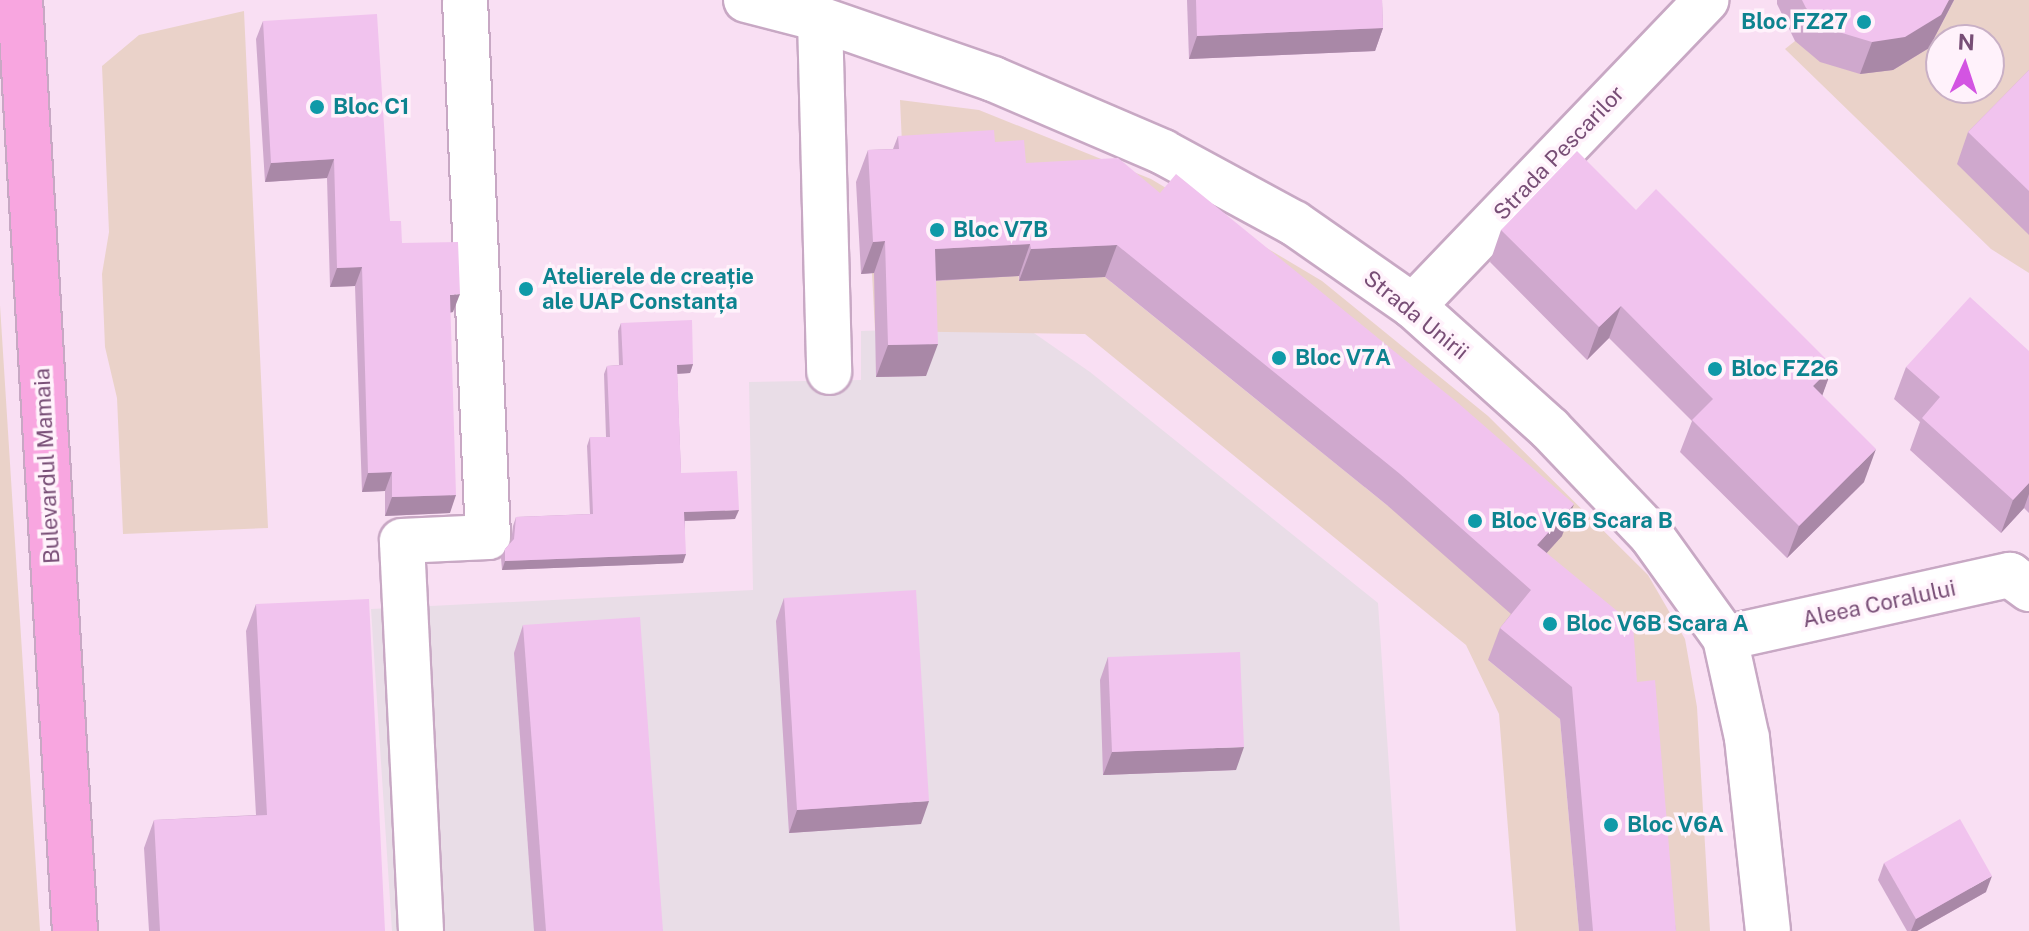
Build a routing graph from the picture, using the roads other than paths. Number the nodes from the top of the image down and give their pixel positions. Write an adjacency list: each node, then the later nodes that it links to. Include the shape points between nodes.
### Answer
1 (20, 0): 10 (main road, Bulevardul Mamaia)
2 (465, 0): 11 (street, via 488,537 402,541)
3 (746, 0): 5 (street, Strada Unirii)
4 (1706, 0): 6 (street, Strada Pescarilor)
5 (820, 19): 6 (street, Strada Unirii, via 993,79 1163,152 1294,223); 7 (street)
6 (1413, 306): 9 (street, Strada Unirii, via 1550,429 1651,535)
7 (829, 372)
8 (2029, 589): 9 (street, Aleea Coralului, via 2010,575)
9 (1725, 638): 12 (street, Strada Unirii, via 1747,738)
10 (75, 931)
11 (421, 931)
12 (1768, 931)

